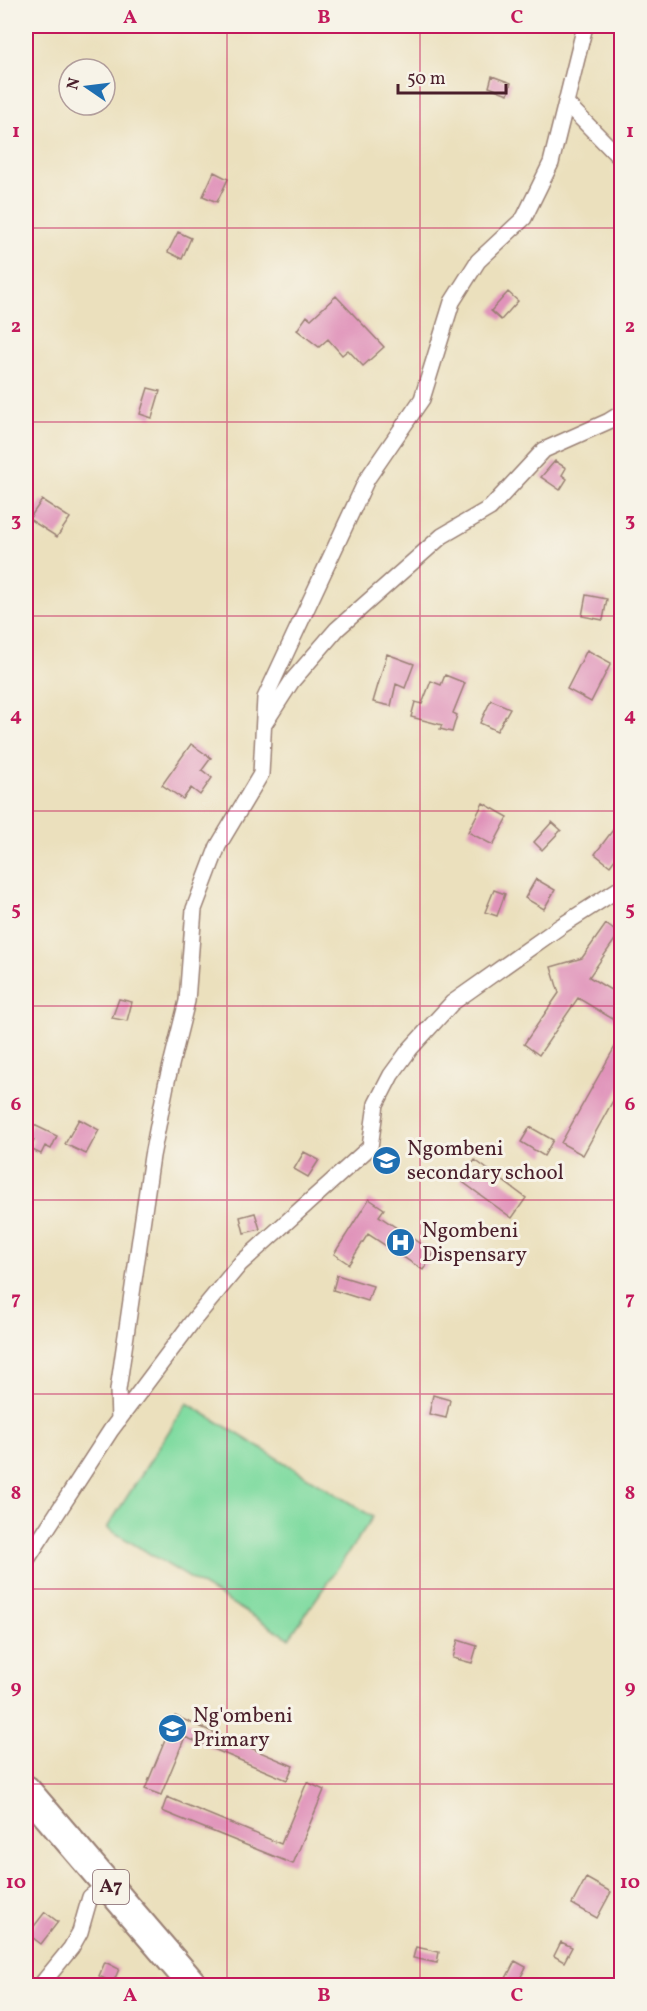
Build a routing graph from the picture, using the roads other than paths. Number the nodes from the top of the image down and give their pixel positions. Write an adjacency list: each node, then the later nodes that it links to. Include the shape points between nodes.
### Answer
1 (585, 26): 2 (street)
2 (567, 104): 3 (street); 5 (street, via 551,163 524,218 478,261 452,302 422,399 366,479 265,698)
3 (621, 160)
4 (621, 413): 5 (street, via 544,450 490,508 442,536 337,629 291,681)
5 (263, 725): 7 (street, via 261,774 218,846 194,909 187,1001 152,1156 118,1390)
6 (621, 887): 7 (street, via 452,1003 391,1075 376,1104 370,1147 240,1264)
7 (118, 1420): 8 (street)
8 (26, 1561)
9 (26, 1790): 10 (highway, A7)
10 (108, 1883): 11 (street, via 90,1897 80,1932); 12 (highway, A7)
11 (40, 1986)
12 (194, 1986)

